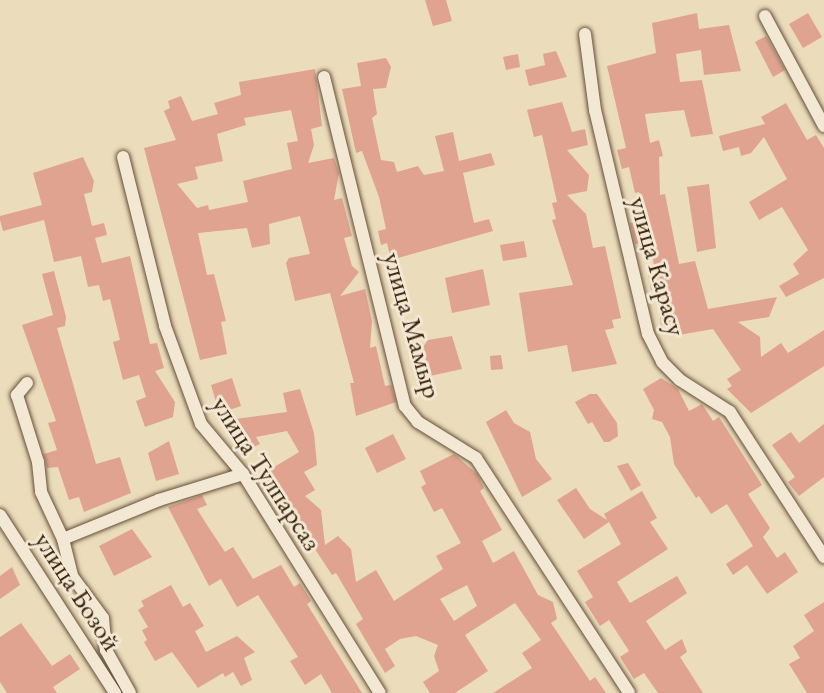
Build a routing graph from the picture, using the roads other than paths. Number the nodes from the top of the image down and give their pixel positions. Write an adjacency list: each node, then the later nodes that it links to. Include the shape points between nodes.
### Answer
1 (765, 16): 4 (street)
2 (585, 34): 10 (street, улица Карасу, via 595,110 648,334 662,362 680,380 730,412)
3 (324, 77): 14 (street, улица Мамыр, via 405,406 418,422 476,458)
4 (824, 126)
5 (123, 157): 7 (street, улица Тулпарсаз, via 165,326 201,424)
6 (27, 382): 9 (street, via 17,395 38,462 41,492)
7 (243, 474): 9 (street, via 159,500); 13 (street, улица Тулпарсаз)
8 (0, 515): 11 (street, улица Бозой)
9 (63, 539): 12 (street, via 72,576 103,618 106,650)
10 (824, 557)
11 (116, 693)
12 (130, 693)
13 (380, 693)
14 (629, 693)

